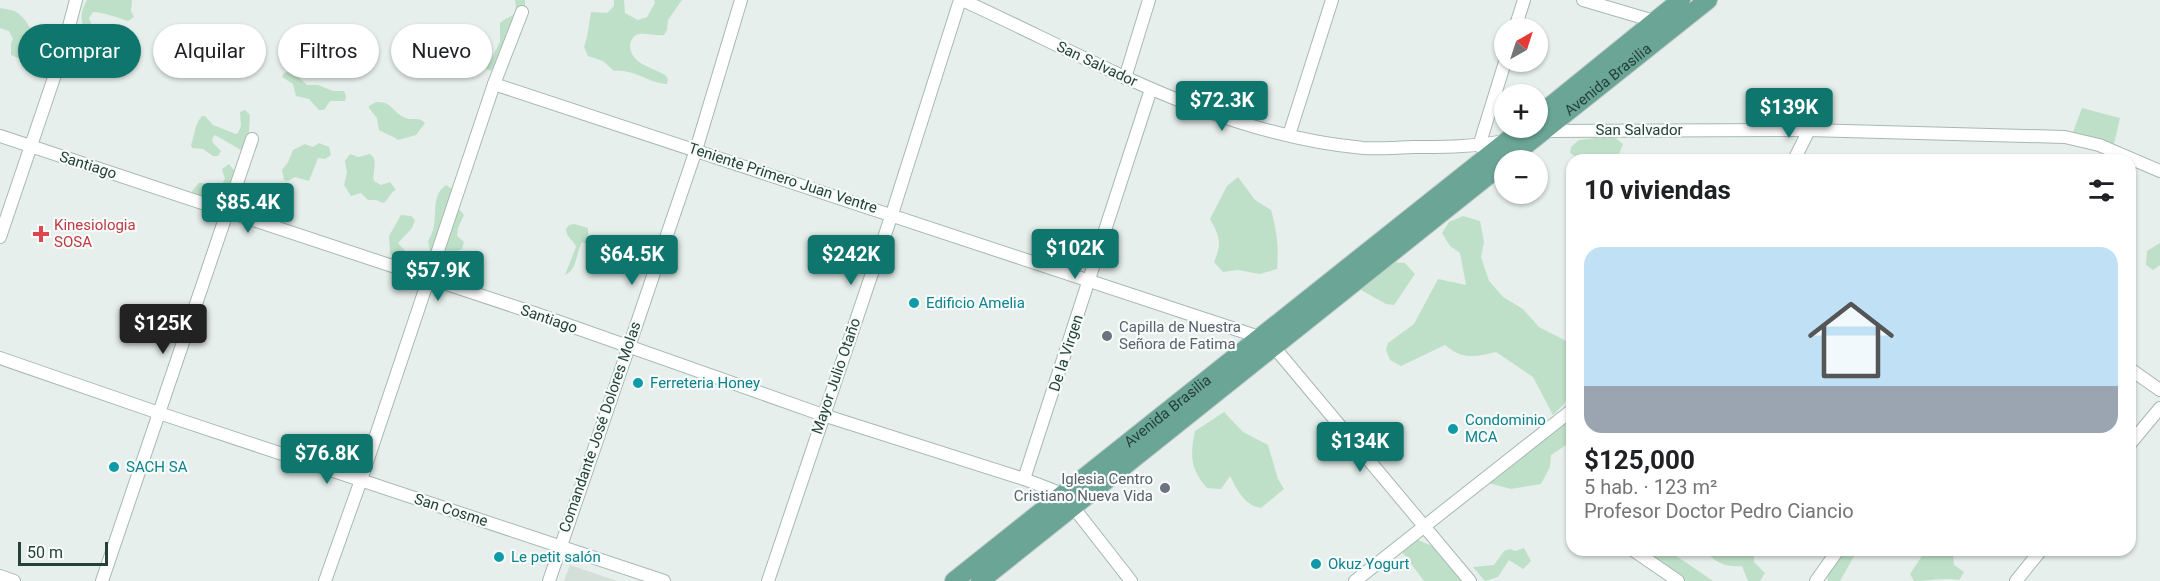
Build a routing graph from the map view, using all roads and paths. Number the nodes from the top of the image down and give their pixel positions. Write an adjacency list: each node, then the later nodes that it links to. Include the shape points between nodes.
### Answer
1 (76, 0): 27 (street)
2 (741, 0): 29 (street, Comandante José Dolores Molas)
3 (961, 0): 14 (street, San Salvador); 37 (street, Mayor Julio Otaño)
4 (1149, 0): 14 (street)
5 (1332, 0): 20 (street)
6 (1524, 0): 11 (street)
7 (1583, 0): 12 (street)
8 (1681, 0): 12 (main road, Avenida Brasilia)
9 (1708, 0): 12 (main road, Avenida Brasilia)
10 (522, 12): 15 (street)
11 (1518, 18)
12 (1661, 27): 17 (main road, Avenida Brasilia)
13 (1502, 72): 28 (street)
14 (1125, 78): 16 (street, San Salvador)
15 (494, 84): 29 (street, Teniente Primero Juan Ventre); 39 (street)
16 (1151, 89): 20 (street, San Salvador, via 1251,127); 40 (street, De la Virgen)
17 (1548, 117)
18 (1548, 123): 19 (street, San Salvador)
19 (1809, 130): 31 (street); 32 (street, San Salvador, via 2065,137 2084,140)
20 (1289, 135): 28 (street, San Salvador, via 1366,148)
21 (0, 136): 27 (street, Santiago)
22 (1511, 138): 26 (main road, Avenida Brasilia)
23 (1515, 138): 26 (street, San Salvador)
24 (1528, 138): 30 (main road, Avenida Brasilia)
25 (252, 139): 36 (street)
26 (1507, 141): 28 (street, San Salvador); 41 (main road, Avenida Brasilia)
27 (31, 146): 36 (street, Santiago); 38 (street)
28 (1479, 146)
29 (696, 150): 37 (street, Teniente Primero Juan Ventre); 42 (street, Comandante José Dolores Molas)
30 (1517, 150)
31 (1797, 154)
32 (2112, 154)
33 (2136, 163): 35 (street, San Salvador)
34 (1494, 171): 41 (main road, Avenida Brasilia)
35 (2160, 171)
36 (227, 212): 39 (street, Santiago); 47 (street)
37 (891, 214): 40 (street, Teniente Primero Juan Ventre); 48 (street, Mayor Julio Otaño)
38 (0, 237)
39 (429, 279): 42 (street, Santiago); 51 (street)
40 (1090, 282): 41 (street, Teniente Primero Juan Ventre); 52 (street, De la Virgen)
41 (1266, 342): 53 (main road, Avenida Brasilia); 54 (street)
42 (627, 346): 48 (street, Santiago); 55 (street, Comandante José Dolores Molas)
43 (0, 358): 47 (street, San Cosme)
44 (2136, 373): 45 (street)
45 (2160, 390)
46 (2160, 408): 50 (street)
47 (159, 413): 51 (street, San Cosme); 62 (street)
48 (823, 415): 52 (street, Santiago); 66 (street, Mayor Julio Otaño)
49 (1566, 415): 54 (street)
50 (2136, 437)
51 (361, 480): 55 (street, San Cosme); 63 (street)
52 (1024, 480): 53 (street, Santiago)
53 (1068, 500): 56 (main road, Avenida Brasilia); 69 (street)
54 (1424, 526): 70 (street); 71 (street)
55 (560, 546): 64 (street, Comandante José Dolores Molas); 65 (street, San Cosme)
56 (1001, 554): 67 (main road, Avenida Brasilia); 68 (main road, Avenida Brasilia)
57 (1642, 556): 72 (street)
58 (1834, 556): 73 (street)
59 (2036, 556): 74 (street)
60 (0, 576): 61 (street)
61 (14, 581)
62 (102, 581)
63 (326, 581)
64 (549, 581)
65 (664, 581)
66 (768, 581)
67 (954, 581)
68 (980, 581)
69 (1131, 581)
70 (1355, 581)
71 (1470, 581)
72 (1678, 581)
73 (1816, 581)
74 (2016, 581)

